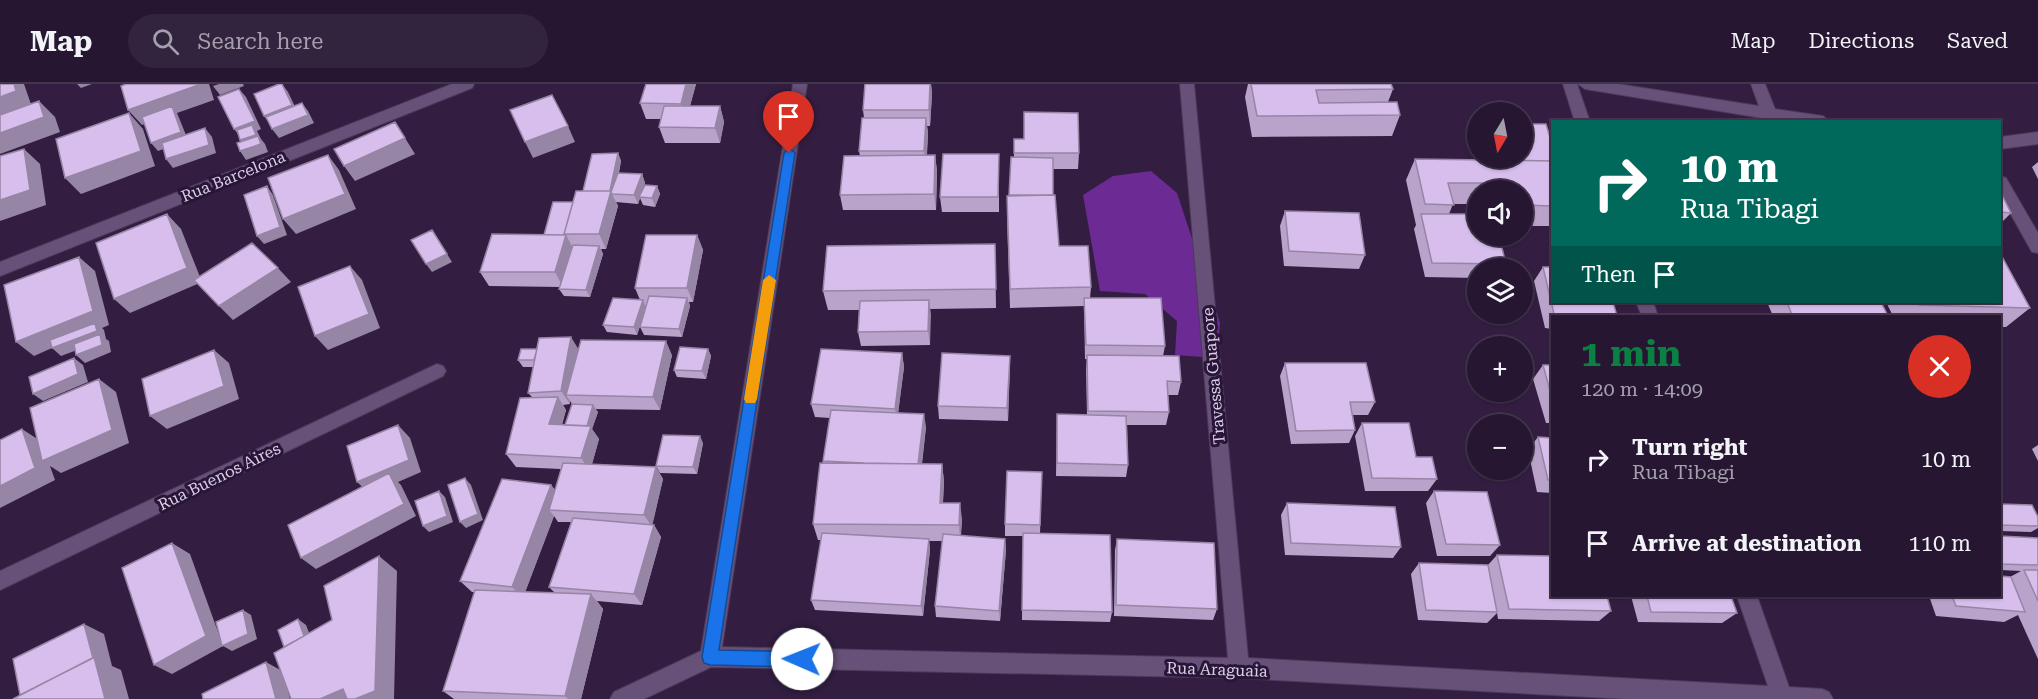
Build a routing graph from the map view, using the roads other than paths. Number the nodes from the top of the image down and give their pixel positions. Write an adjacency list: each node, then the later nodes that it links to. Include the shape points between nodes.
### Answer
1 (467, 84): 14 (street, Rua Barcelona)
2 (800, 84): 18 (street)
3 (1187, 84): 19 (street, Travessa Guapore)
4 (1570, 84): 8 (street)
5 (1585, 84): 7 (street)
6 (1758, 84): 7 (street)
7 (1769, 113): 9 (street)
8 (1582, 120)
9 (1811, 120)
10 (2038, 138): 11 (street)
11 (2001, 142)
12 (2001, 184): 13 (street)
13 (2038, 247)
14 (0, 269)
15 (437, 371): 16 (street, Rua Buenos Aires)
16 (0, 581)
17 (1747, 597): 20 (street)
18 (710, 657): 19 (street, Rua Araguaia); 21 (street, Rua Araguaia)
19 (1239, 669): 20 (street, Rua Araguaia)
20 (1782, 697): 22 (street, Rua Araguaia)
21 (621, 699)
22 (1822, 699)

